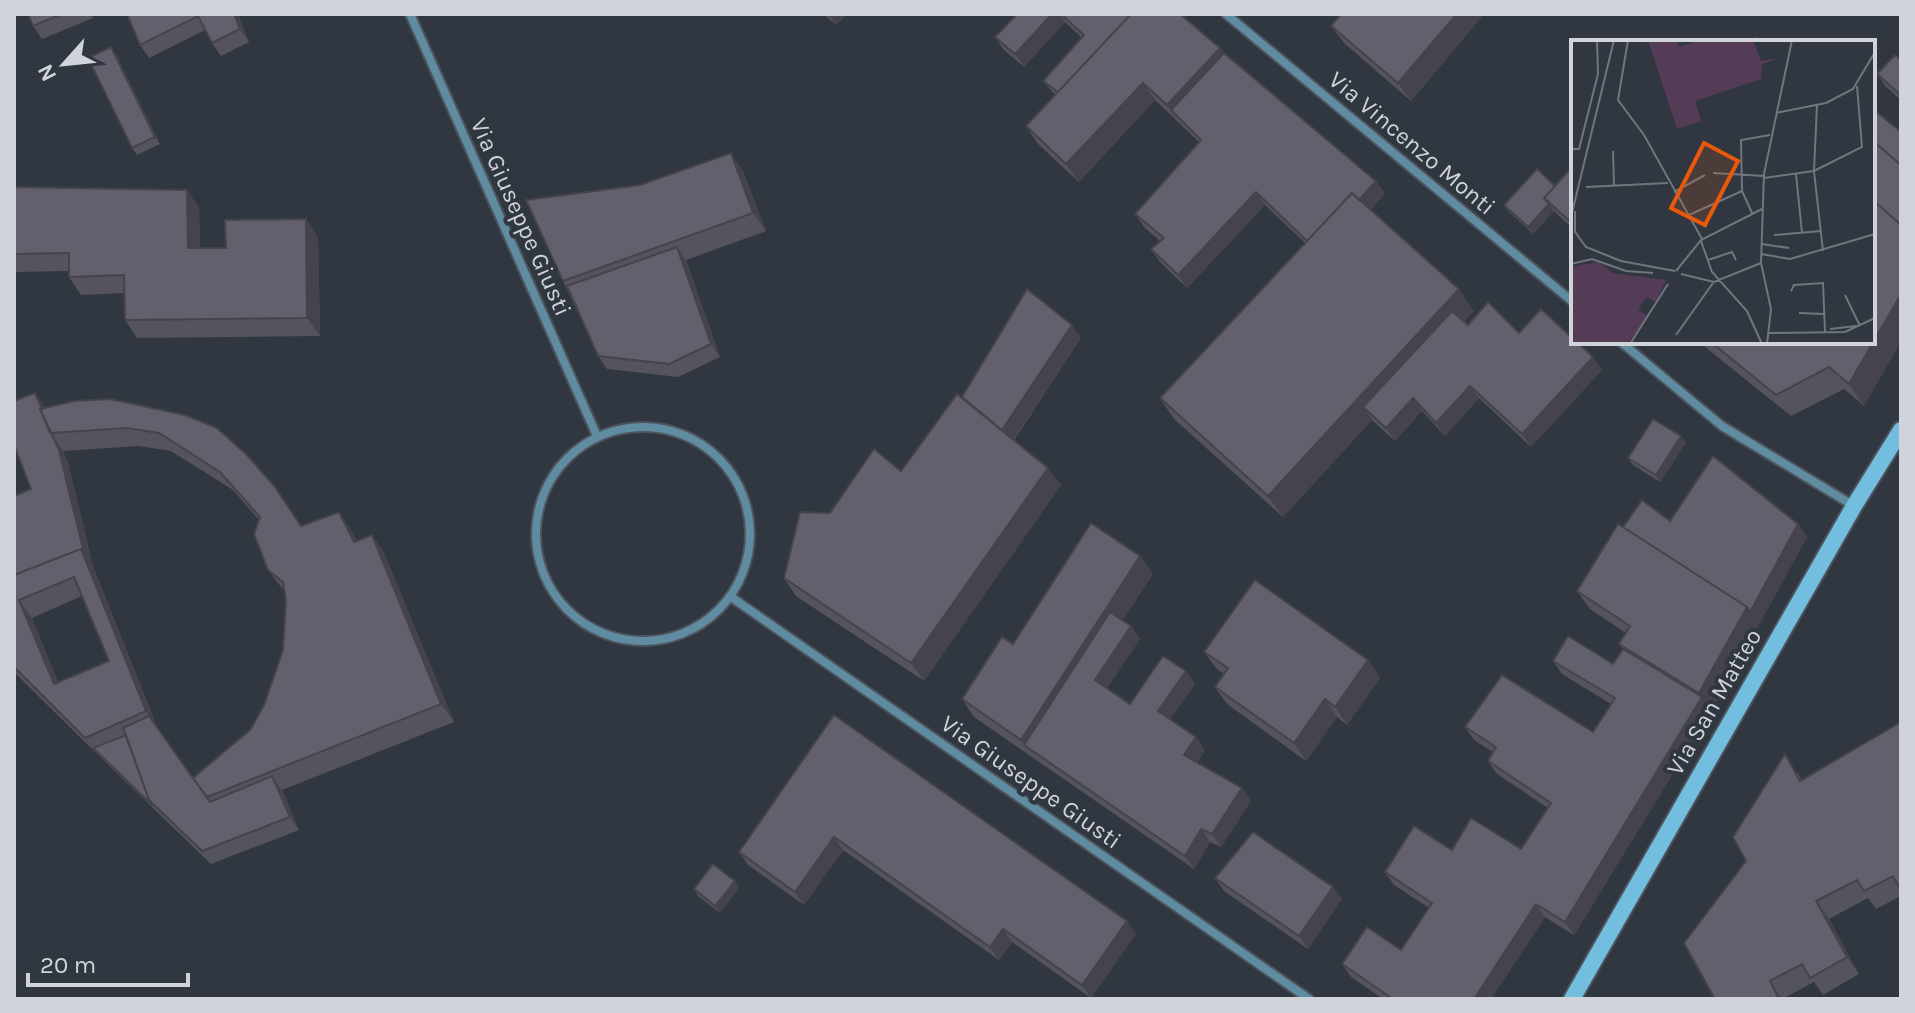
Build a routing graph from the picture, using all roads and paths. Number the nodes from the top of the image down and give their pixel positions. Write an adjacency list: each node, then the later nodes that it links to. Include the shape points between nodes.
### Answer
1 (410, 14): 6 (street, Via Giuseppe Giusti)
2 (1226, 14): 3 (street, Via Vincenzo Monti)
3 (1571, 300)
4 (1623, 344): 7 (street, via 1722,426)
5 (1901, 430): 7 (street, Via San Matteo)
6 (597, 436): 8 (street, via 653,426 680,432 706,446 725,465 749,517 744,571); 8 (street, via 556,471 536,524 545,580 560,603 607,635 633,641 689,632)
7 (1854, 506): 10 (street, Via San Matteo)
8 (731, 597): 9 (street, Via Giuseppe Giusti)
9 (1309, 999)
10 (1572, 999)

